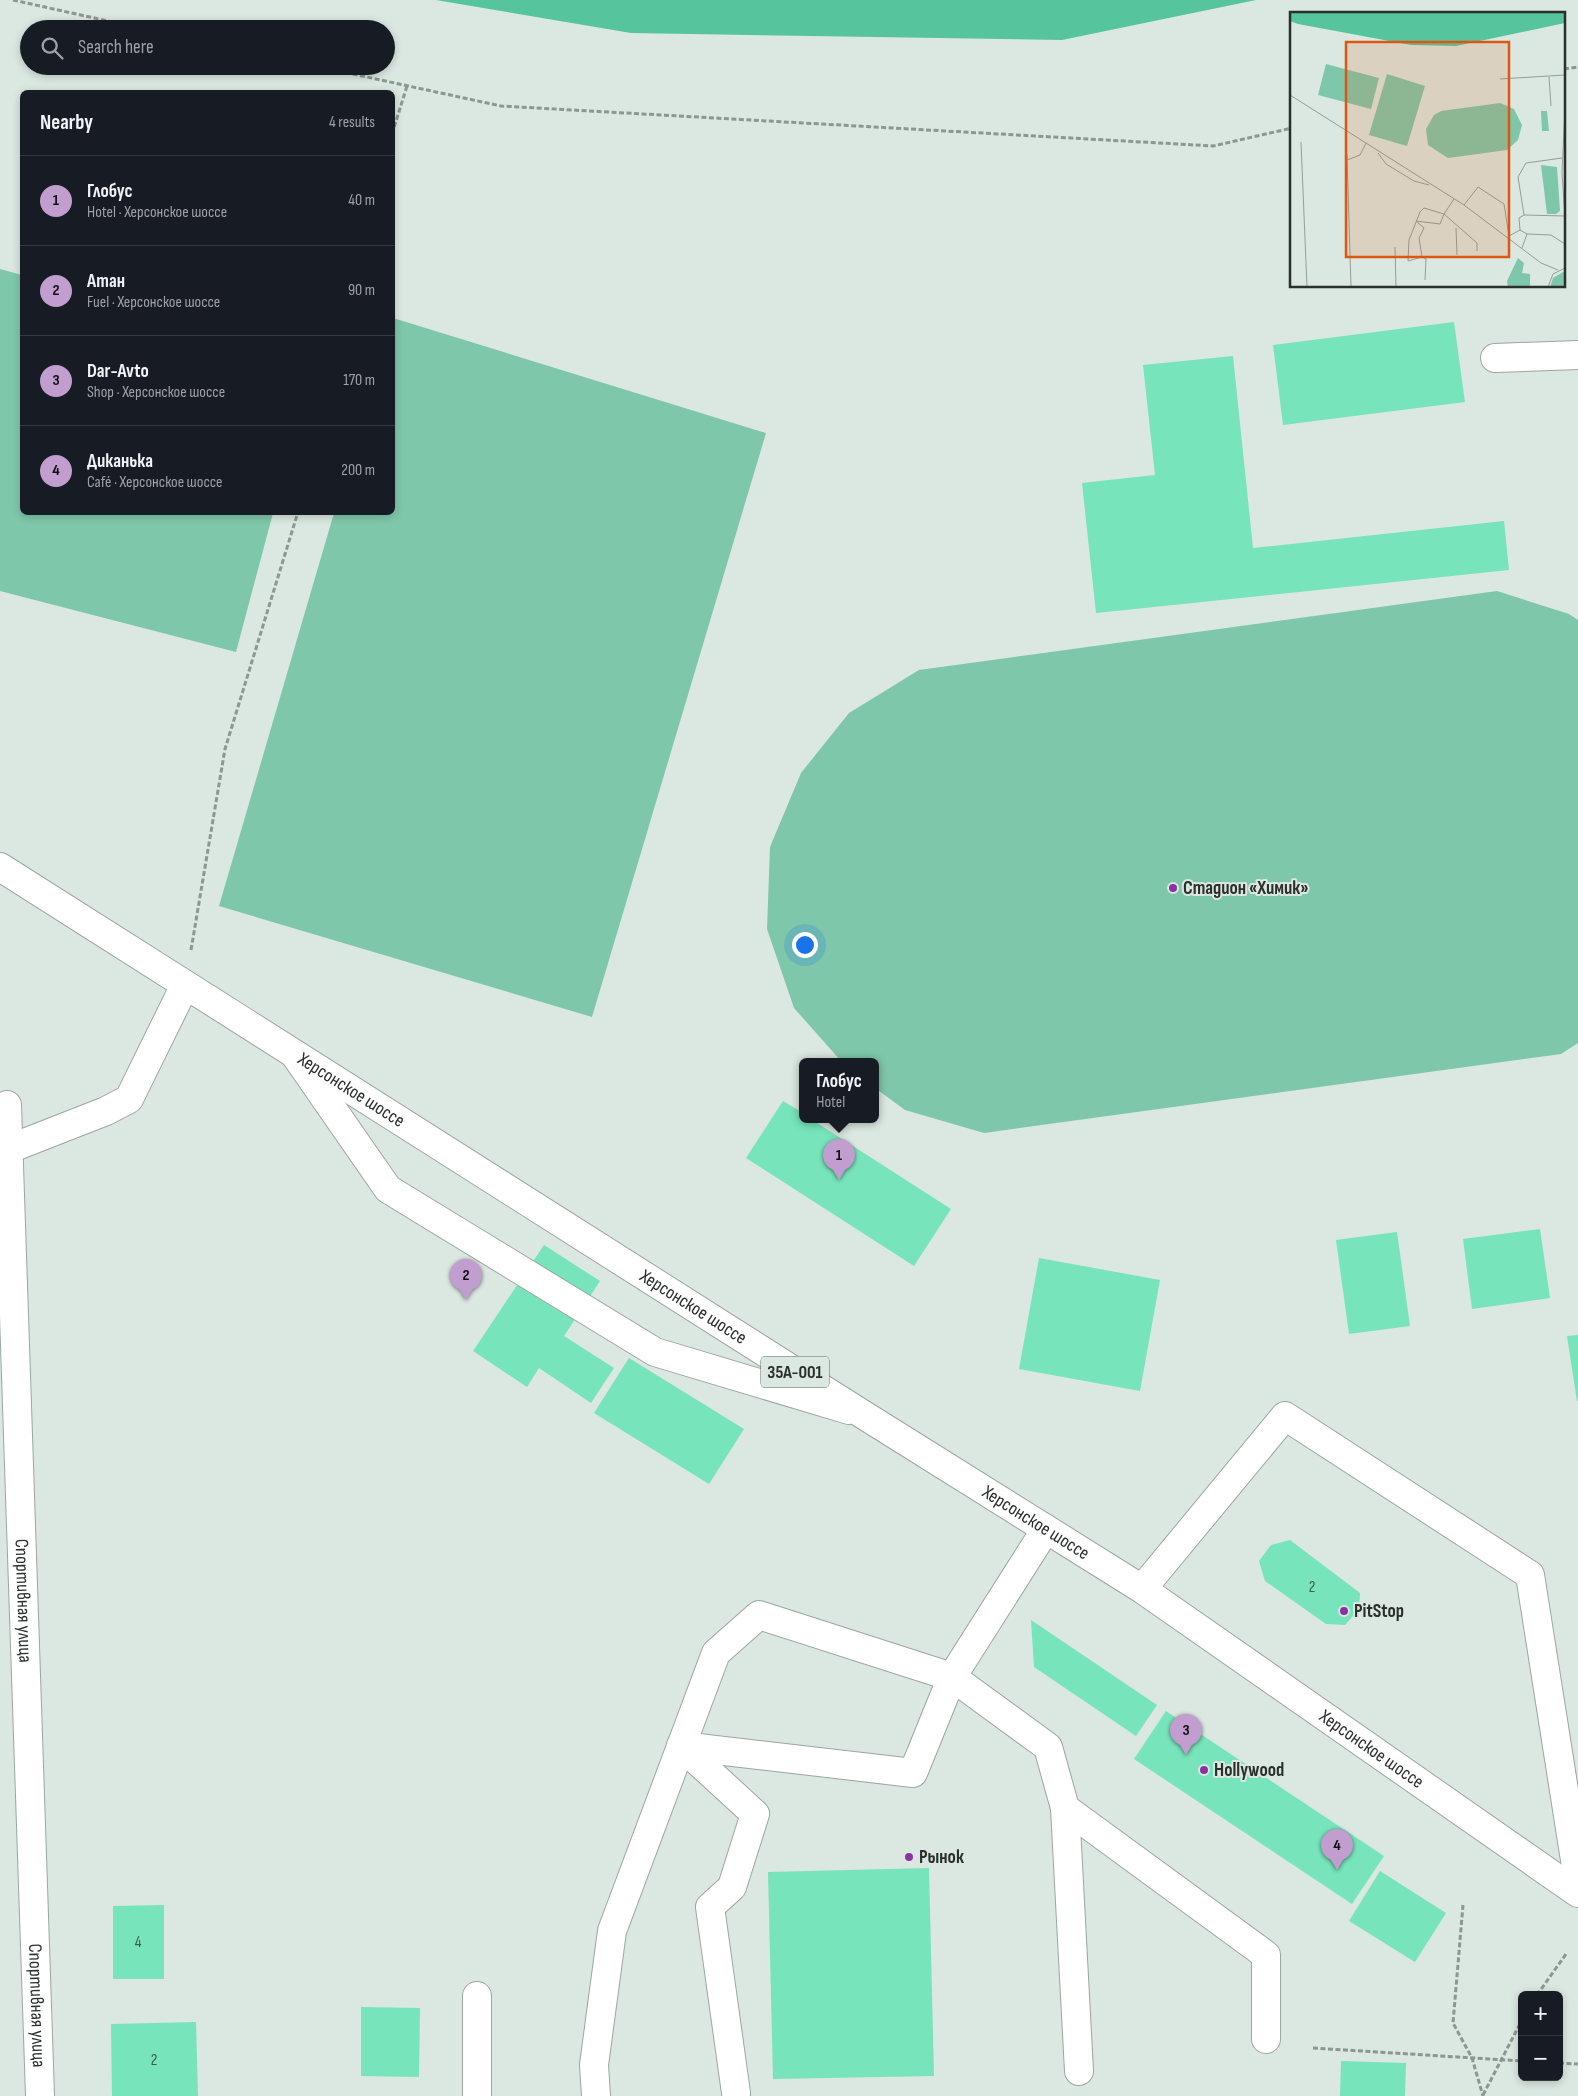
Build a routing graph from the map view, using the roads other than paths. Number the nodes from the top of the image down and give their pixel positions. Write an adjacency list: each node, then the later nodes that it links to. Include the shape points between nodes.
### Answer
1 (1578, 355): 2 (main road)
2 (1495, 358)
3 (0, 867): 4 (main road, Херсонское шоссе / 35А-001)
4 (186, 985): 5 (main road, Херсонское шоссе / 35А-001); 7 (main road, via 129,1099)
5 (295, 1055): 8 (main road, Херсонское шоссе / 35А-001); 8 (main road, via 388,1189 654,1352)
6 (7, 1105): 7 (main road, Спортивная улица)
7 (9, 1149): 20 (main road, Спортивная улица)
8 (859, 1412): 9 (main road, Херсонское шоссе / 35А-001)
9 (1046, 1528): 10 (main road, Херсонское шоссе / 35А-001); 11 (main road)
10 (1142, 1589): 14 (main road, via 1285,1416 1530,1575); 15 (main road, Херсонское шоссе / 35А-001)
11 (952, 1677): 12 (main road, via 913,1773); 12 (main road, via 759,1616 716,1653); 13 (main road, via 1048,1747)
12 (681, 1746): 19 (main road, via 755,1814 732,1887 710,1906); 22 (main road, via 612,1931 594,2065)
13 (1065, 1808): 17 (main road, via 1266,1955); 18 (main road)
14 (1578, 1879)
15 (1578, 1893)
16 (477, 1996): 21 (main road)
17 (1266, 2039)
18 (1079, 2071)
19 (734, 2095)
20 (40, 2096)
21 (477, 2096)
22 (596, 2096)

